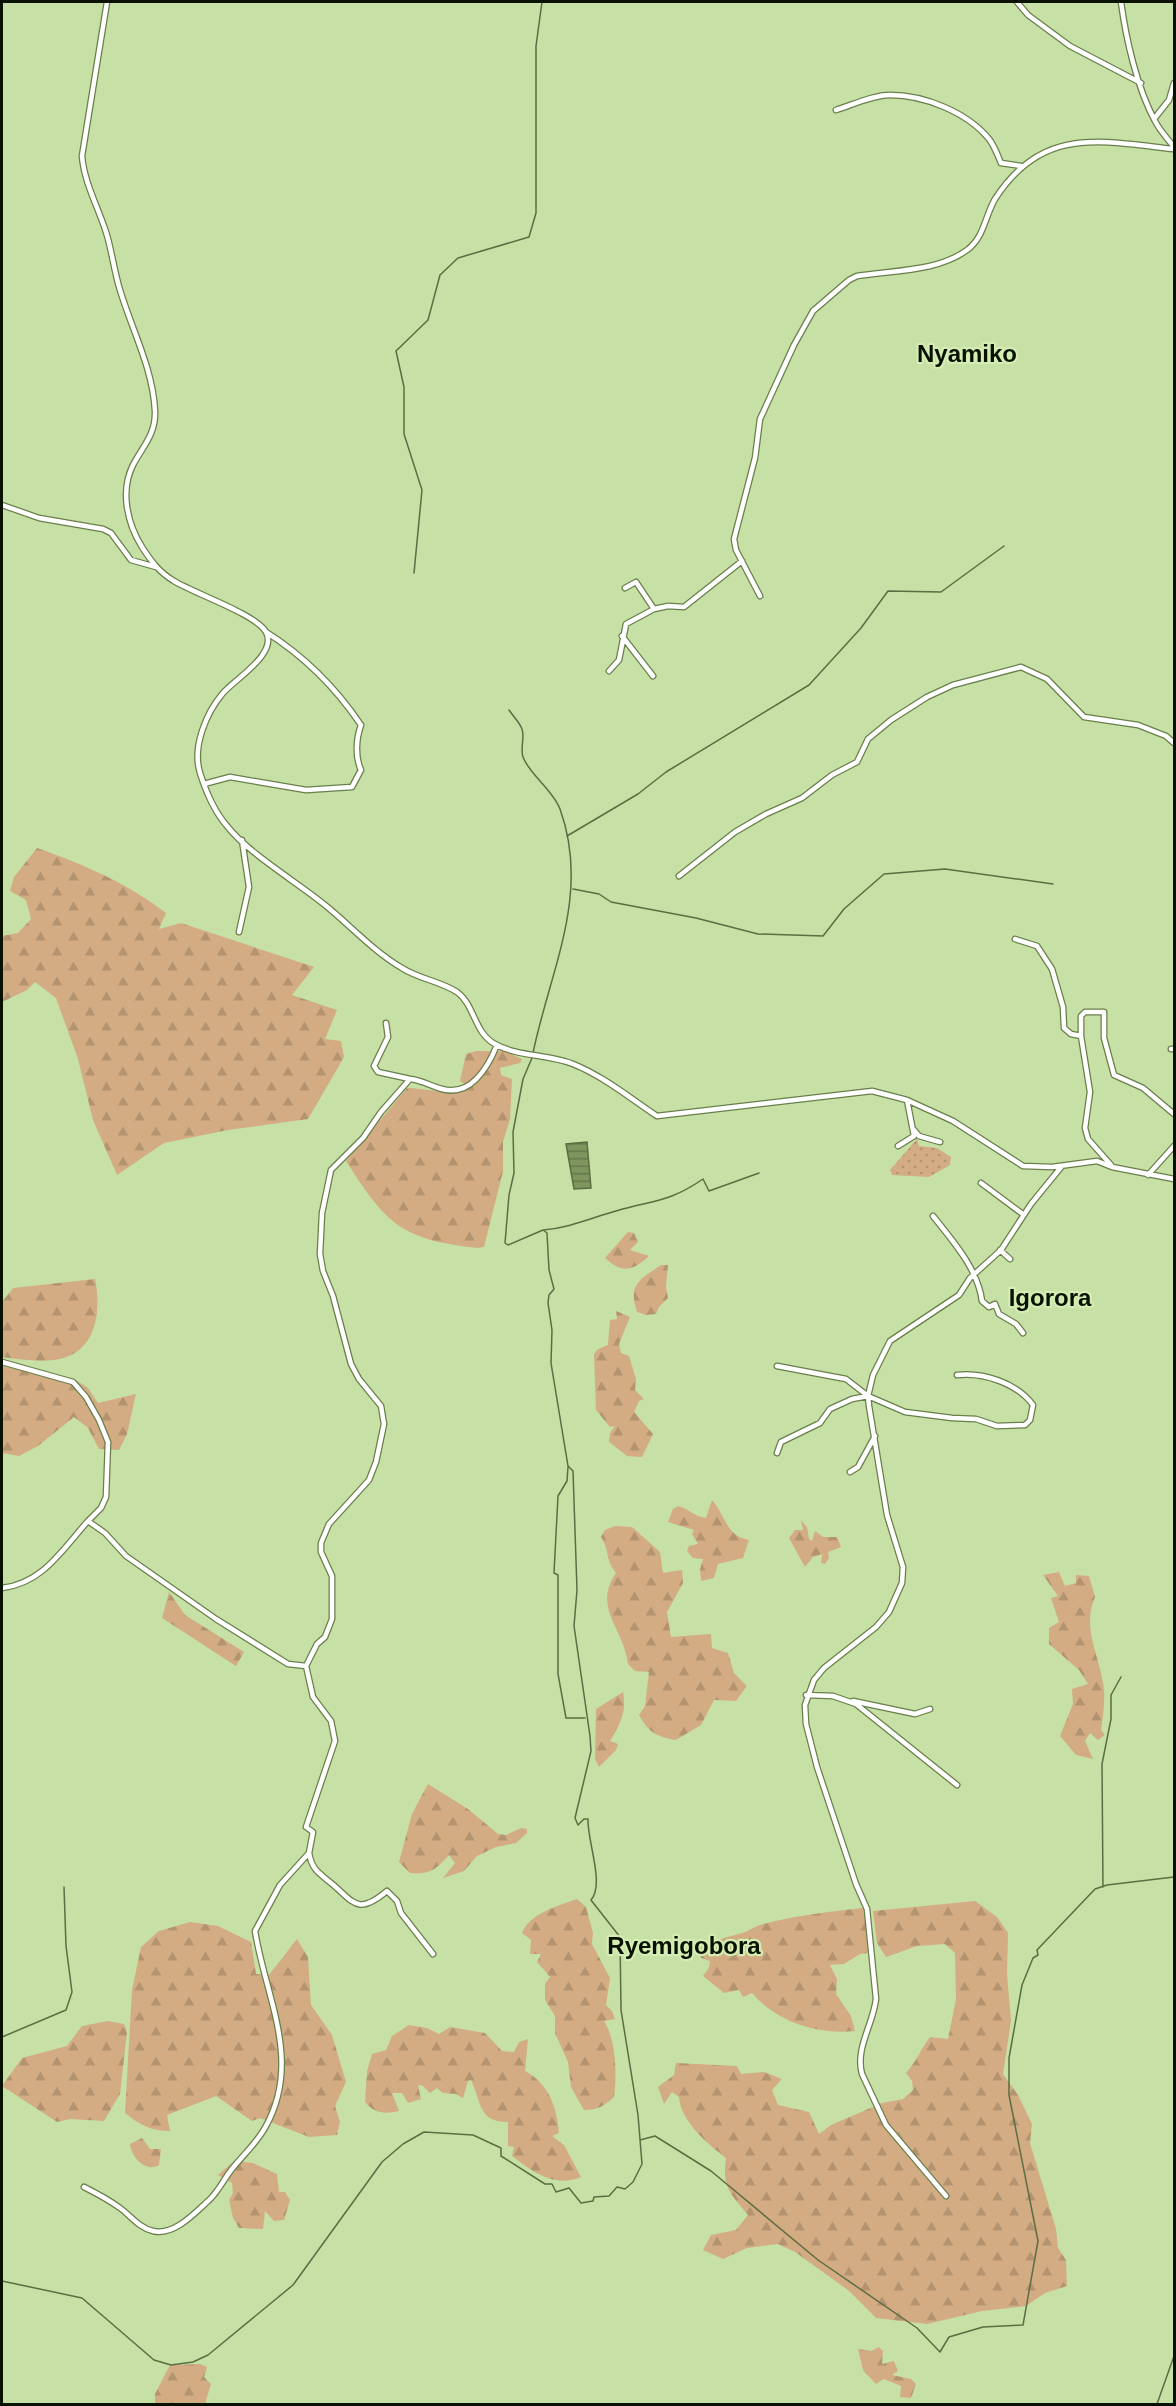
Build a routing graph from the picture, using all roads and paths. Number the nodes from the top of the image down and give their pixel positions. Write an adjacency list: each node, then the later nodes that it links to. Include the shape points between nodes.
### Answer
1 (106, 2): 12 (street, via 83,168 151,384 154,430 126,483 126,500 139,543)
2 (1017, 2): 4 (street, via 1070,46)
3 (1121, 2): 4 (street)
4 (1141, 83): 7 (street)
5 (1174, 83): 7 (street, via 1169,100)
6 (836, 110): 9 (street, via 888,95 923,101 968,120 990,140 1001,163)
7 (1154, 119): 8 (street)
8 (1174, 148): 9 (street, via 1087,142 1053,148)
9 (1021, 166): 11 (street, via 992,204 979,239 970,249 950,260 849,280 813,311 760,419 755,458 734,539)
10 (2, 505): 12 (street, via 39,518 103,529 111,533 131,560)
11 (742, 561): 14 (street); 15 (street, via 684,607)
12 (156, 567): 16 (street, via 173,580 250,618)
13 (625, 588): 15 (street, via 636,582)
14 (760, 596)
15 (654, 609): 17 (street, via 626,624)
16 (266, 632): 21 (street, via 268,642 261,658 224,692 211,710 199,746 198,767); 21 (street, via 319,673 355,716 361,725 357,744 362,770 352,787 306,790 230,777)
17 (622, 636): 18 (street, via 619,660); 19 (street)
18 (609, 671)
19 (653, 676)
20 (1174, 743): 23 (street, via 1138,725 1084,717 1047,679 1022,667 953,685 891,720 868,739 857,762 802,798 735,832)
21 (204, 784): 22 (street, via 223,820)
22 (242, 840): 24 (street, via 249,887); 28 (street, via 387,958 457,992 466,1000 484,1036)
23 (679, 876)
24 (238, 932)
25 (1015, 939): 27 (street, via 1037,946 1052,969 1063,1007 1064,1028)
26 (386, 1023): 29 (street, via 388,1037 374,1066 378,1072)
27 (1081, 1036): 31 (street, via 1081,1016 1085,1012 1104,1012 1104,1038 1114,1075 1143,1088); 37 (street, via 1090,1092 1085,1128 1088,1139)
28 (497, 1046): 29 (street, via 487,1069 462,1087 445,1090); 30 (street, via 572,1063 657,1116 872,1091)
29 (410, 1079): 56 (street, via 363,1138 331,1170 322,1213 323,1271 351,1364 381,1406 384,1424 369,1480 329,1524 321,1544 332,1576 332,1619)
30 (907, 1100): 32 (street); 36 (street, via 953,1121 1023,1166)
31 (1174, 1114)
32 (914, 1130): 33 (street, via 919,1136); 34 (street, via 914,1136)
33 (940, 1142)
34 (898, 1146)
35 (1174, 1146): 38 (street)
36 (1062, 1166): 37 (street, via 1097,1161); 41 (street)
37 (1112, 1167): 38 (street)
38 (1148, 1175): 39 (street)
39 (1174, 1179)
40 (981, 1184): 41 (street)
41 (1023, 1215): 43 (street)
42 (933, 1216): 45 (street)
43 (1000, 1250): 44 (street); 45 (street)
44 (1010, 1259)
45 (973, 1276): 46 (street, via 982,1301 989,1307 995,1304 999,1314); 50 (street, via 952,1302 890,1341 878,1360)
46 (1023, 1333)
47 (2, 1362): 54 (street, via 73,1382 99,1420 108,1442 106,1497)
48 (777, 1366): 50 (street, via 846,1379)
49 (957, 1375): 50 (street, via 971,1373 1017,1390 1033,1405 1030,1420 1025,1425 997,1426 976,1419 905,1412)
50 (868, 1396): 51 (street); 52 (street, via 830,1409 820,1423 782,1442)
51 (875, 1436): 53 (street, via 858,1467); 57 (street, via 887,1515 903,1567 902,1583 889,1612 824,1668)
52 (777, 1453)
53 (850, 1472)
54 (88, 1521): 55 (street, via 39,1575 24,1584); 56 (street, via 126,1556 216,1619 288,1664)
55 (2, 1586)
56 (306, 1666): 61 (street, via 313,1697 331,1721 335,1741 306,1827 313,1832)
57 (806, 1695): 58 (street); 64 (street, via 806,1724 817,1767 870,1923 876,1999 863,2039 862,2074 886,2125)
58 (851, 1701): 59 (street, via 915,1713); 60 (street)
59 (930, 1709)
60 (957, 1785)
61 (309, 1853): 62 (street, via 316,1872 355,1904 372,1904 387,1891); 63 (street, via 280,1885 255,1931 280,2039 283,2076 274,2109 254,2144 212,2198 180,2225 166,2231 154,2232 143,2227)
62 (433, 1954)
63 (84, 2187)
64 (946, 2196)

